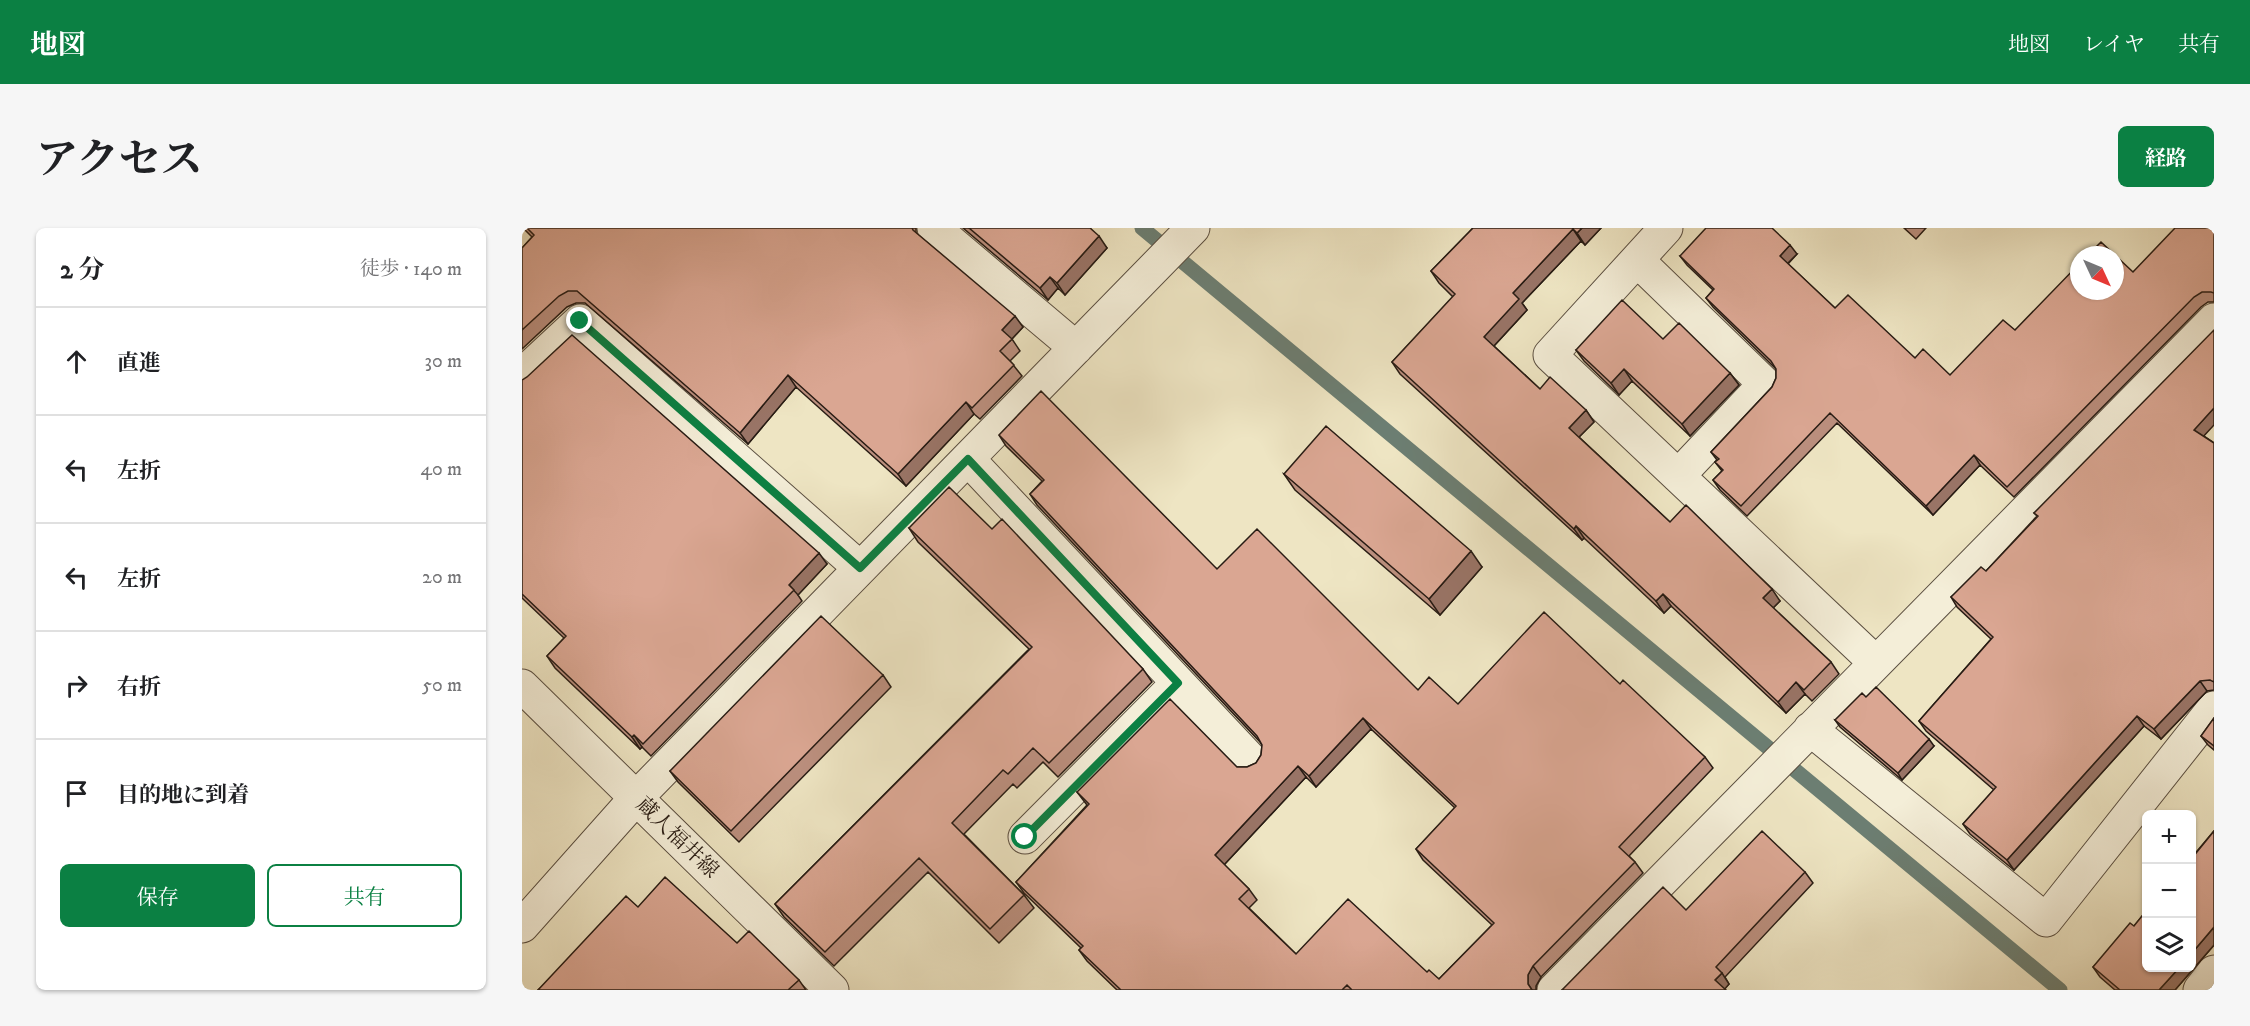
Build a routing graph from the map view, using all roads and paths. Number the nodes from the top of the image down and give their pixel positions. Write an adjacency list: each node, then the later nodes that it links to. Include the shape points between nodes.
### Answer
1 (934, 228): 6 (street)
2 (1666, 228): 4 (street)
3 (1190, 231): 6 (street)
4 (1637, 260): 9 (street, via 1765,384); 9 (street, via 1550,355)
5 (2207, 340): 11 (street)
6 (1076, 348): 8 (street)
7 (522, 375): 10 (street, via 580,321)
8 (968, 459): 10 (street); 12 (street)
9 (1678, 476): 11 (street)
10 (860, 568): 17 (street)
11 (1875, 662): 15 (street)
12 (1178, 683): 16 (street); 18 (street)
13 (522, 686): 17 (street, 蔵人福井線)
14 (2214, 708): 15 (street, via 2046,920)
15 (1802, 737): 21 (street)
16 (1251, 760)
17 (636, 798): 19 (street); 22 (street, 蔵人福井線)
18 (1025, 837)
19 (522, 927)
20 (2214, 972): 23 (street)
21 (1565, 986)
22 (832, 990)
23 (2200, 990)

